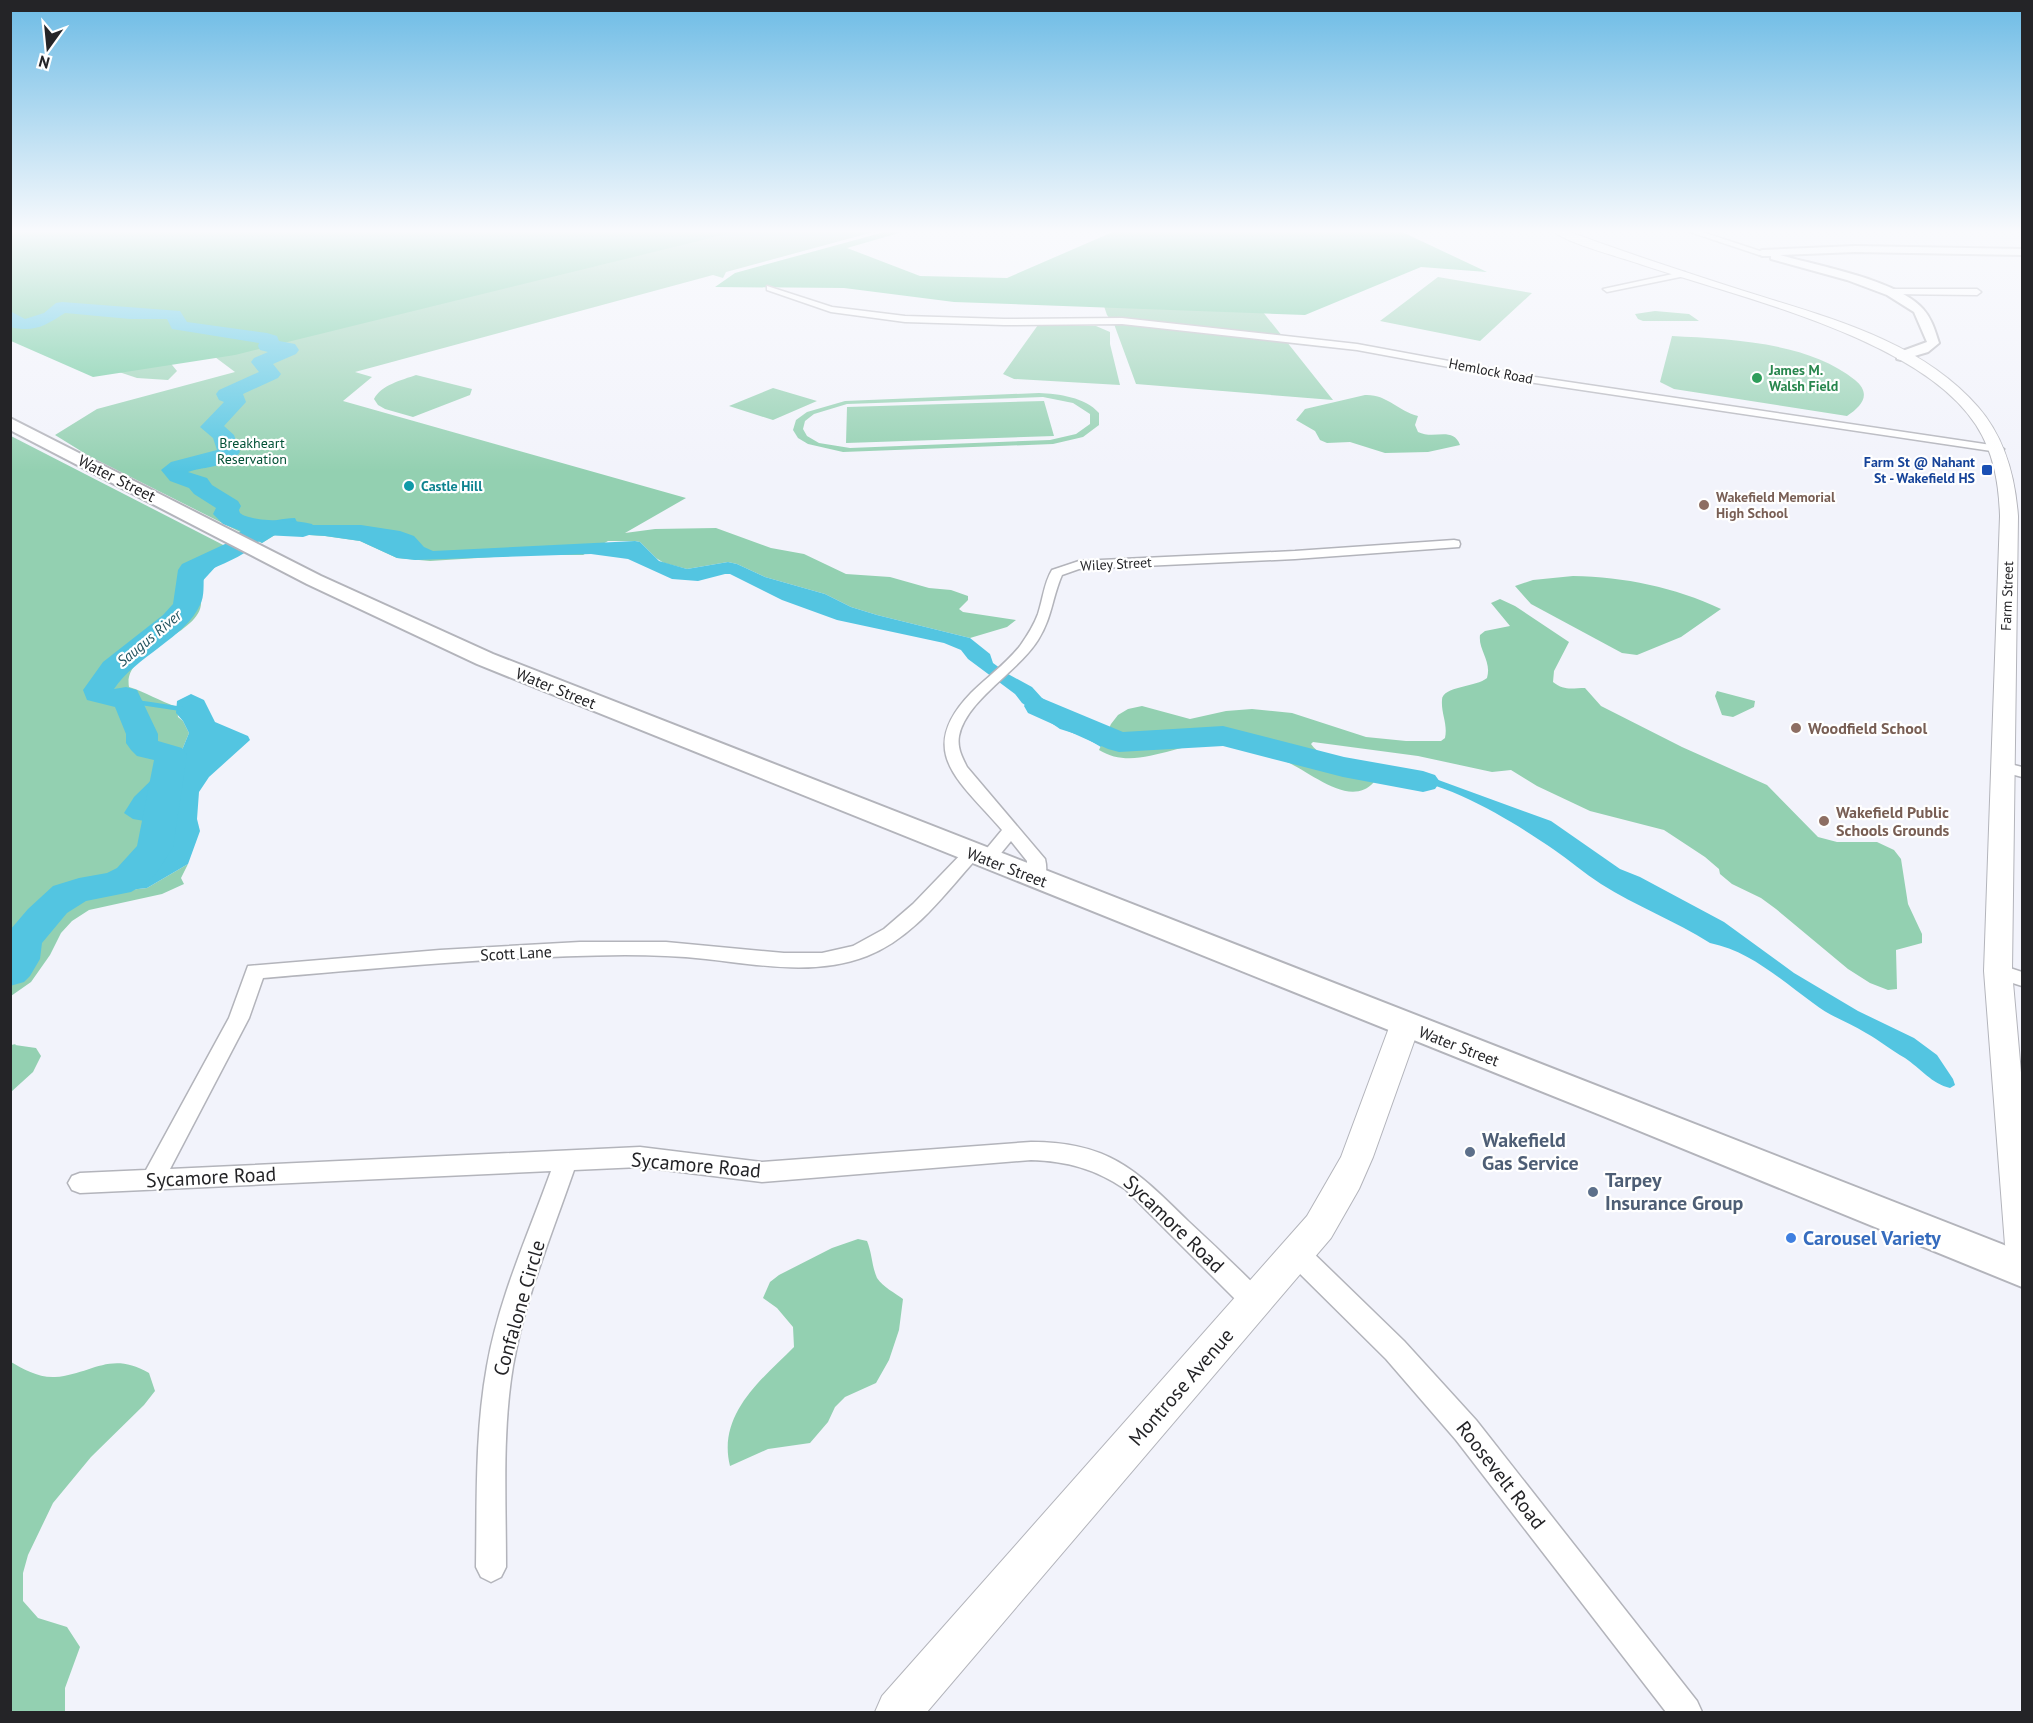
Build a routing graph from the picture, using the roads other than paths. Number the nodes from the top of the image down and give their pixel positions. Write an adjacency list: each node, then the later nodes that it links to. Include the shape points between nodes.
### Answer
1 (849, 311): 8 (street, Hemlock Road, via 954,321 1122,321 1357,347 1535,380)
2 (1794, 311): 5 (main road, Farm Street)
3 (1918, 311): 4 (street)
4 (1932, 338): 5 (street, via 1911,346); 6 (street, via 1929,347)
5 (1886, 348): 6 (main road, Farm Street)
6 (1901, 356): 8 (main road, Farm Street, via 1939,379 1962,399)
7 (10, 423): 13 (main road, Water Street, via 389,616 485,659)
8 (1999, 452): 9 (main road, Farm Street)
9 (2016, 482): 11 (main road, Farm Street, via 2009,562)
10 (1454, 544): 12 (street, Wiley Street, via 1070,567 1056,575 1046,616 1025,650 958,717 951,738 953,758 959,769)
11 (2012, 770): 15 (main road, Farm Street)
12 (1011, 830): 13 (street); 14 (street, Wiley Street, via 1036,859)
13 (979, 856): 14 (main road, Water Street); 18 (street, Scott Lane, via 880,941 860,951 815,961 623,948 255,971 239,1018)
14 (1036, 878): 16 (main road, Water Street)
15 (2010, 975): 20 (main road, Farm Street, via 2008,1107)
16 (1405, 1025): 21 (main road, Montrose Avenue, via 1347,1179 1319,1227); 22 (main road, Water Street)
17 (566, 1161): 18 (street, Sycamore Road); 23 (street, Sycamore Road, via 646,1157 762,1172 1031,1151 1078,1155 1107,1165 1133,1182); 24 (street, Confalone Circle, via 514,1308 500,1363 493,1424)
18 (153, 1179): 19 (street, Sycamore Road)
19 (80, 1183)
20 (2022, 1245)
21 (1297, 1254): 23 (main road, Montrose Avenue); 26 (street, Roosevelt Road, via 1395,1350 1466,1430)
22 (2022, 1270)
23 (1255, 1302): 25 (main road, Montrose Avenue)
24 (491, 1567)
25 (898, 1713)
26 (1686, 1713)

